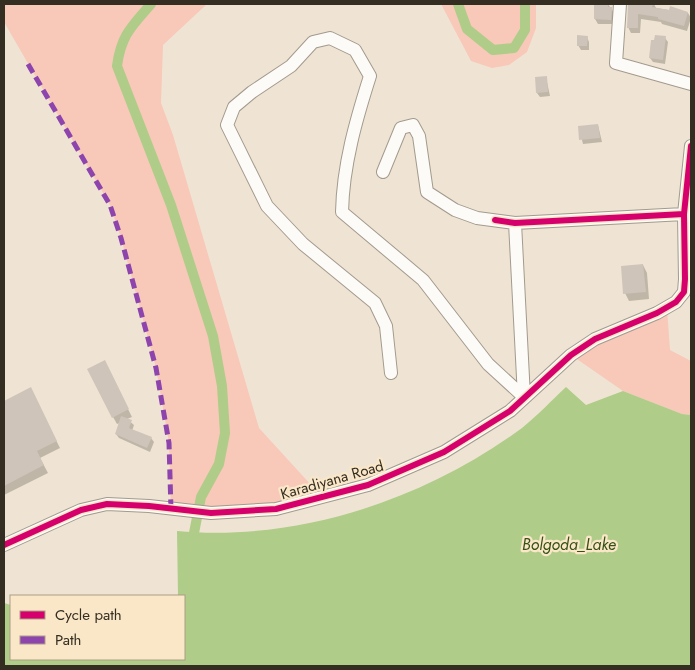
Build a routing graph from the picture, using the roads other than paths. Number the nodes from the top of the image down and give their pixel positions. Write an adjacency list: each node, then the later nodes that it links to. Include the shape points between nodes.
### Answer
1 (620, 4): 2 (street, via 616,64)
2 (691, 84)
3 (691, 146): 5 (street, Karadiyana Road)
4 (383, 172): 6 (street, via 401,128 413,125 420,136 427,192 455,210 477,218)
5 (684, 214): 6 (street); 8 (street, Karadiyana Road, via 684,292 676,302 658,313 594,339 571,354)
6 (515, 223): 8 (street)
7 (391, 374): 8 (street, via 386,326 376,303 304,244 268,206 227,125 234,107 291,66 313,42 330,38 355,50 370,76 353,130 342,192 342,212 423,280 488,364)
8 (524, 397): 9 (street, Karadiyana Road, via 503,415 444,452 368,485 276,509 211,514 149,506 98,506 81,510)
9 (4, 545)

